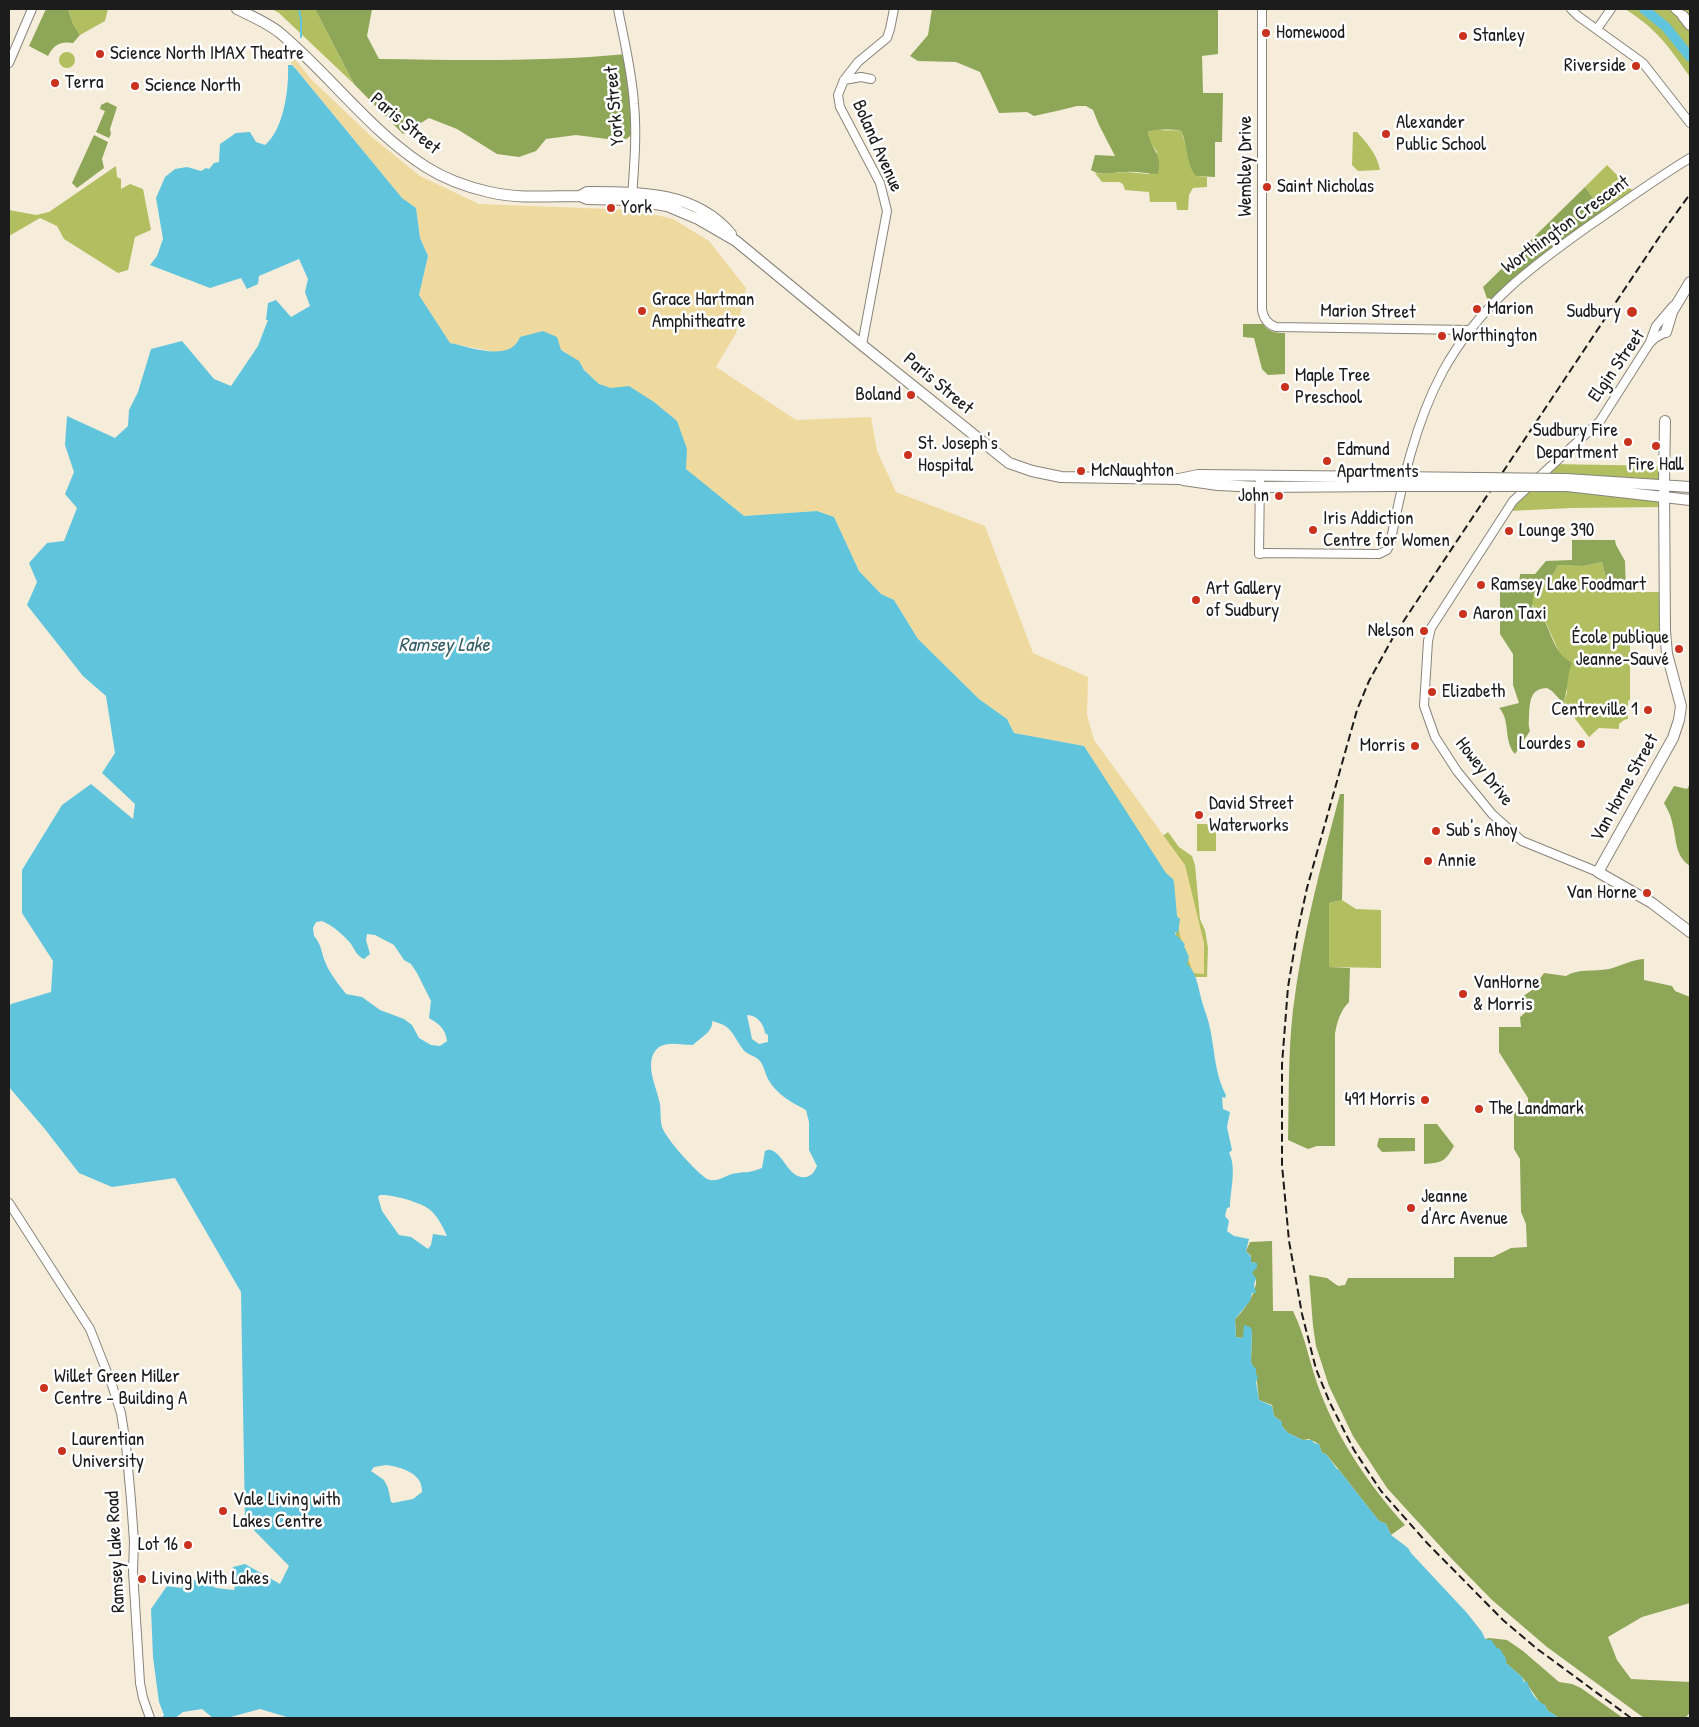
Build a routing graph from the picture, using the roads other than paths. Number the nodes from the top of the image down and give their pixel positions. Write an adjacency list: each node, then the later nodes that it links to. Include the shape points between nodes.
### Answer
1 (32, 9): 11 (street)
2 (237, 9): 16 (main road, Paris Street, via 278,32 377,128 426,167 447,178 491,193 580,196 587,192)
3 (618, 9): 16 (street, York Street, via 634,105)
4 (894, 9): 13 (street, Boland Avenue, via 887,38 858,62)
5 (1262, 9): 19 (street, Wembley Drive, via 1262,309)
6 (1571, 9): 10 (street)
7 (1611, 9): 10 (street)
8 (1683, 15): 9 (main road)
9 (1690, 25)
10 (1597, 29): 14 (street, via 1643,63)
11 (9, 63)
12 (871, 79): 13 (street)
13 (844, 80): 23 (street, Boland Avenue, via 838,95 840,107 880,183 887,211)
14 (1690, 123)
15 (1690, 158): 20 (street, Worthington Crescent, via 1532,267 1509,286)
16 (632, 196): 23 (main road, Paris Street, via 666,196 716,218 736,241)
17 (1690, 282): 18 (main road, Elgin Street)
18 (1676, 302): 21 (main road, Elgin Street); 22 (street, via 1656,326)
19 (1267, 321): 20 (street, Marion Street, via 1276,327)
20 (1470, 330): 25 (street, Worthington Crescent, via 1443,372 1422,420 1406,467 1387,550 1379,554 1259,554)
21 (1666, 332): 22 (street, Elgin Street)
22 (1649, 344): 31 (street, Elgin Street, via 1600,420 1508,508 1431,628)
23 (862, 345): 25 (main road, Paris Street, via 1009,464 1061,477 1179,479 1218,485)
24 (1666, 421): 27 (main road, Van Horne Street)
25 (1260, 482): 26 (main road, Paris Street, bridge)
26 (1566, 482): 27 (main road, Paris Street); 29 (main road, Paris Street)
27 (1664, 484): 28 (main road, Paris Street); 29 (main road, Van Horne Street)
28 (1690, 487)
29 (1664, 497): 30 (main road, Paris Street); 32 (main road, Van Horne Street, via 1666,644 1680,700 1679,720 1673,738)
30 (1690, 500)
31 (1424, 706): 33 (street, Howey Drive, via 1435,737 1456,771 1492,814 1522,842)
32 (1608, 853): 33 (main road, Van Horne Street); 34 (main road, via 1609,870)
33 (1598, 872): 34 (main road, Howey Drive)
34 (1622, 887): 35 (main road, Howey Drive, via 1652,903)
35 (1690, 932)
36 (9, 1203): 37 (street, Ramsey Lake Road, via 90,1329 120,1413 131,1500 140,1684)
37 (150, 1718)

